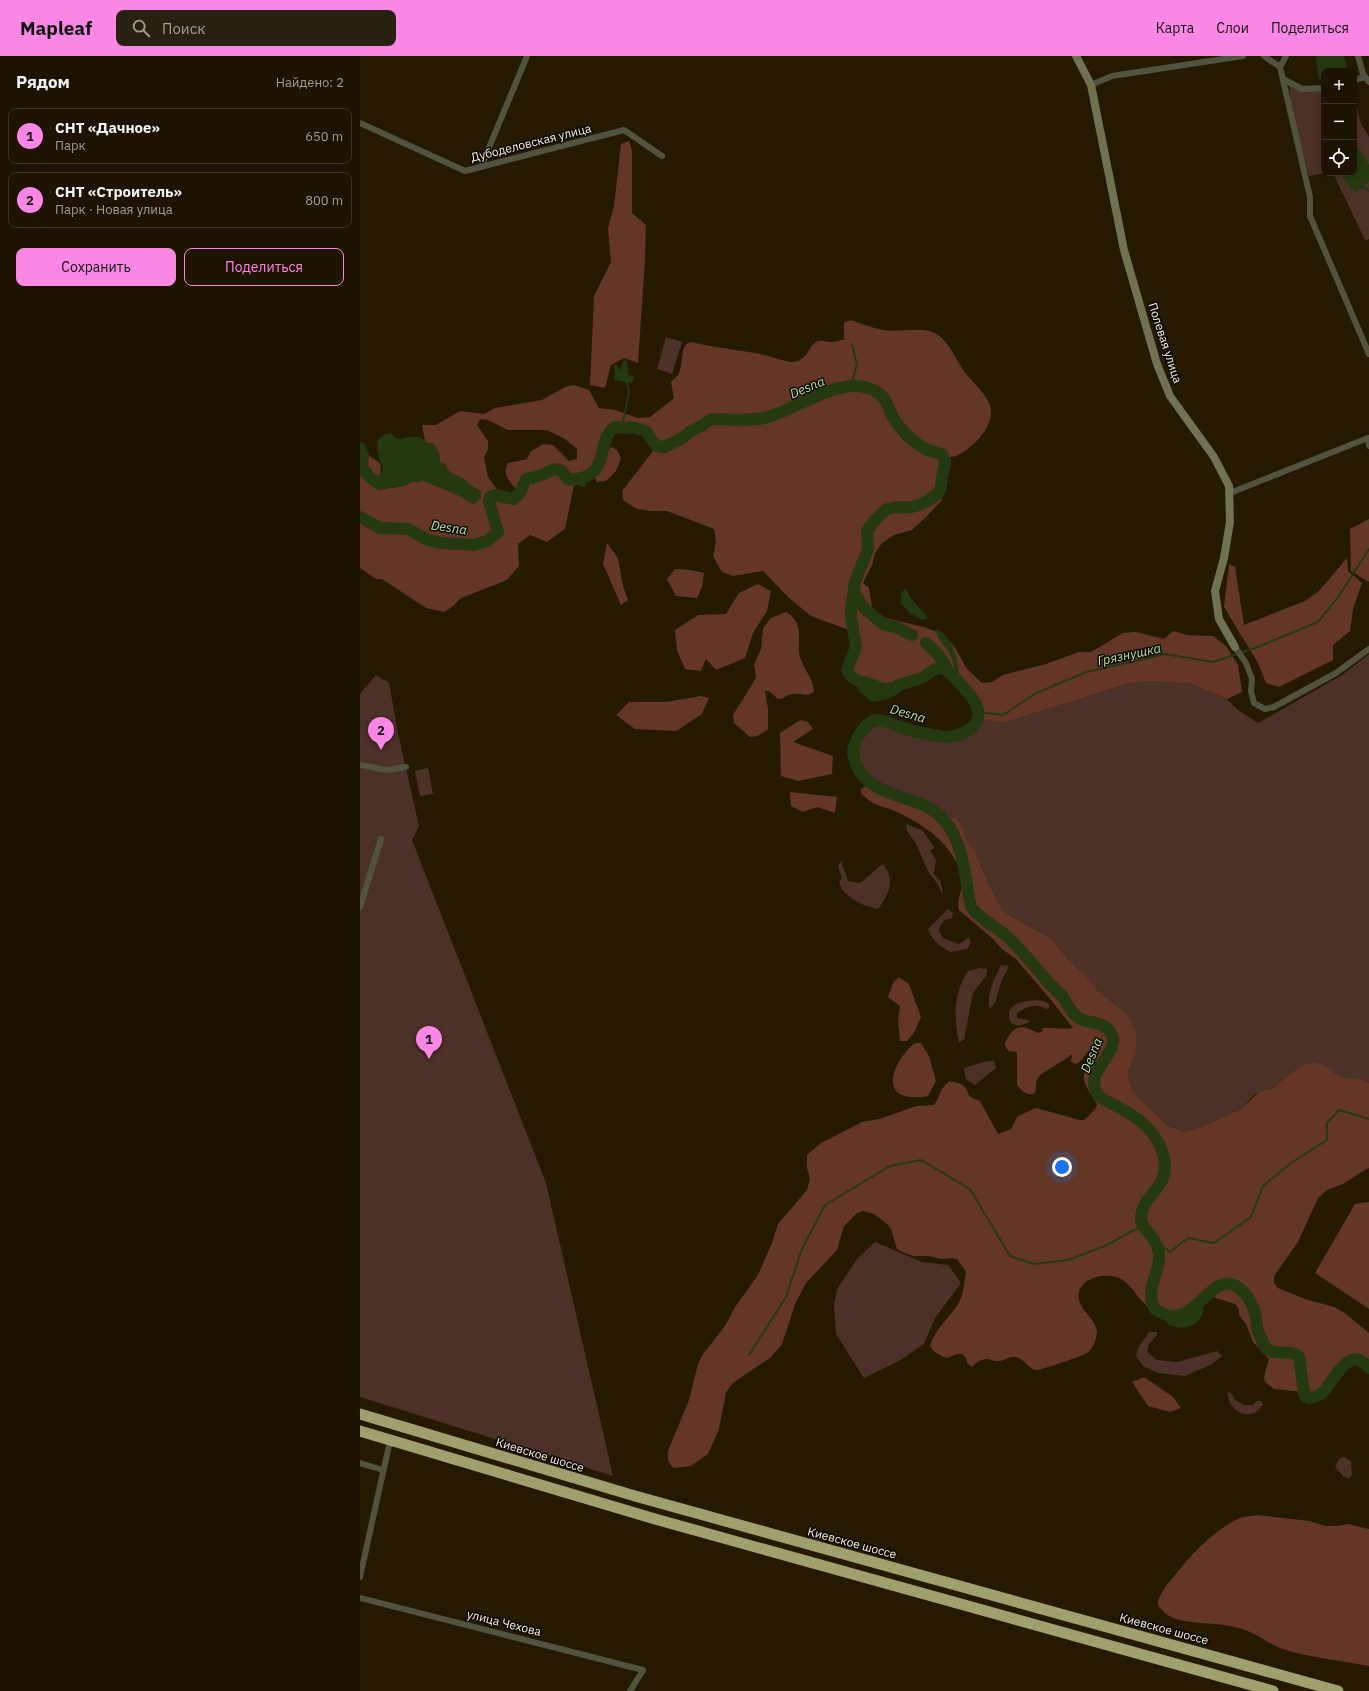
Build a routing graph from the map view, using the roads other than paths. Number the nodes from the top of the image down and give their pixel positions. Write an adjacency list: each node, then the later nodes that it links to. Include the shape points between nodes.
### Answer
1 (527, 56): 15 (street)
2 (1076, 56): 11 (street, Полевая улица)
3 (1243, 56): 11 (street, via 1112,76)
4 (1264, 56): 7 (street)
5 (1286, 56): 7 (street)
6 (1358, 56): 8 (street)
7 (1280, 67): 9 (street)
8 (1367, 79): 10 (street)
9 (1282, 80): 12 (street, via 1302,89); 16 (street, via 1310,197 1310,216)
10 (1357, 80)
11 (1091, 85): 18 (street, Полевая улица, via 1124,250 1157,364 1170,396 1214,456)
12 (1321, 88)
13 (360, 123): 15 (street, Дубоделовская улица, via 464,171)
14 (662, 156): 15 (street, Дубоделовская улица, via 624,130)
15 (481, 167)
16 (1369, 354)
17 (1369, 446): 18 (street, via 1368,438)
18 (1230, 493): 19 (street, Полевая улица, via 1230,522 1215,591 1219,619)
19 (1235, 646): 20 (street, via 1252,679 1254,703 1265,709 1274,708 1336,673)
20 (1369, 649)
21 (360, 765): 22 (street, via 387,770)
22 (406, 767)
23 (381, 839): 24 (street)
24 (360, 907)
25 (360, 1414): 34 (highway, Киевское шоссе, via 635,1496)
26 (360, 1431): 27 (highway)
27 (390, 1441): 29 (street); 33 (highway, via 655,1519)
28 (360, 1464): 29 (street)
29 (383, 1470): 30 (street)
30 (360, 1577)
31 (360, 1598): 32 (street, улица Чехова, via 643,1670)
32 (630, 1691)
33 (1272, 1691)
34 (1338, 1691)

